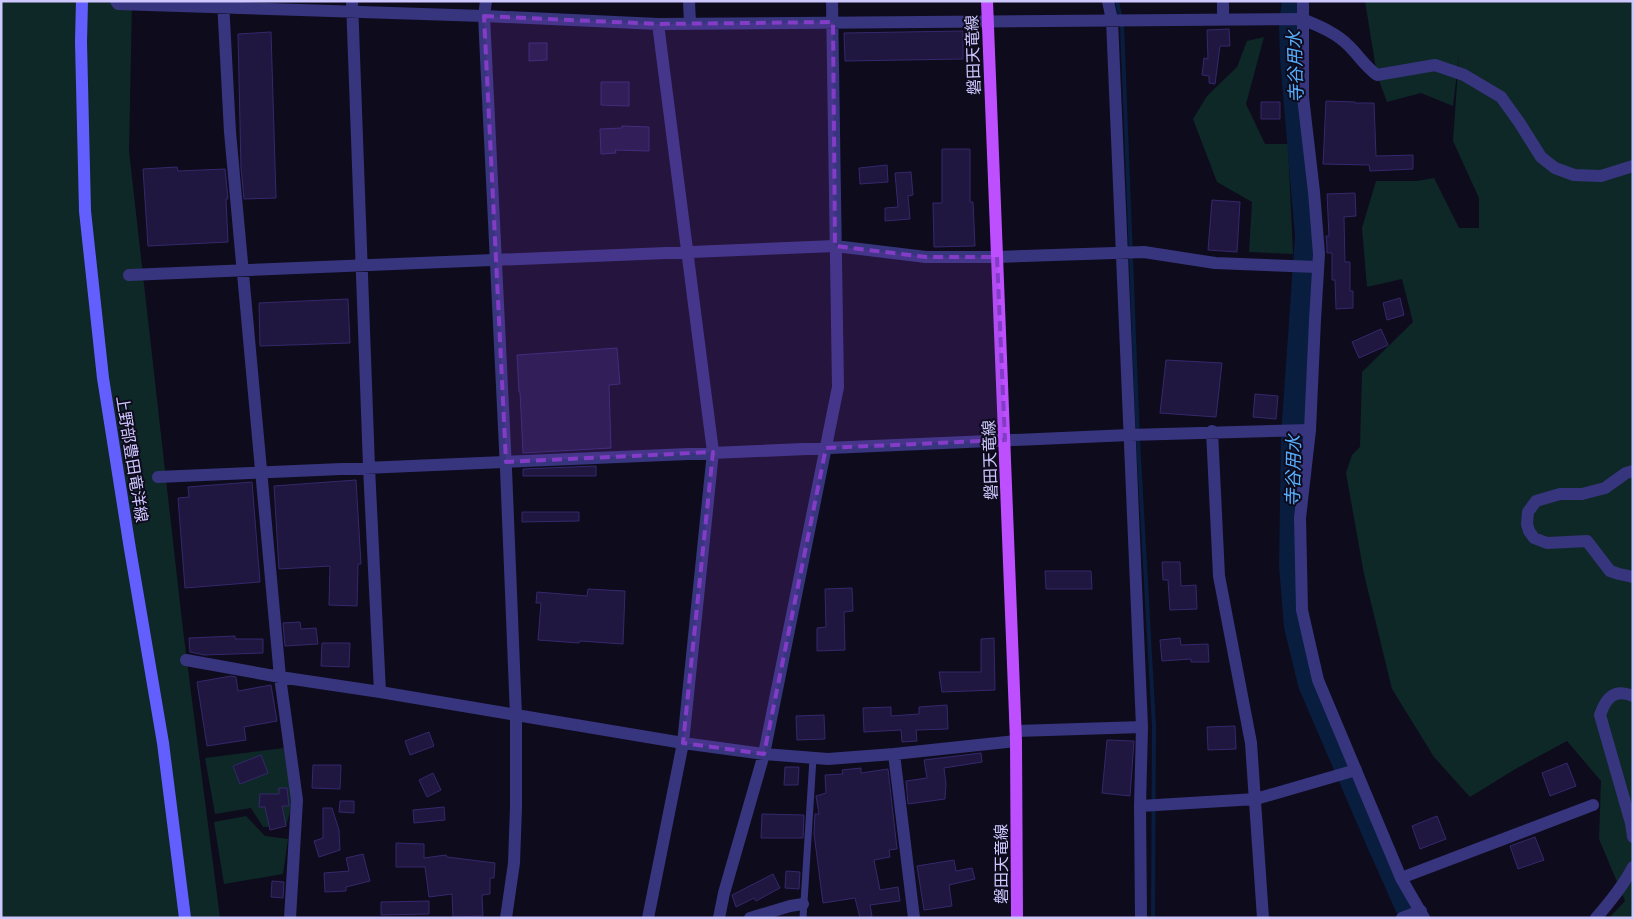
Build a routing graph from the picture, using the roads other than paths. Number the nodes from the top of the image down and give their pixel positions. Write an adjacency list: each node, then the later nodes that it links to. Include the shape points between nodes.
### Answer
1 (82, 1): 62 (main road, 上野部豊田竜洋線, via 85,211 100,348 163,743)
2 (116, 1): 10 (street, via 118,4)
3 (486, 1): 12 (street)
4 (689, 1): 19 (street)
5 (832, 1): 17 (street)
6 (987, 1): 16 (main road, 磐田天竜線)
7 (1108, 1): 15 (street)
8 (1223, 1): 13 (street)
9 (1303, 1): 14 (street)
10 (224, 4): 11 (street); 28 (street, via 230,132)
11 (352, 6): 12 (street); 26 (street)
12 (484, 16): 18 (street); 25 (street)
13 (1223, 19): 14 (street); 15 (street)
14 (1302, 19): 20 (street, via 1325,29 1348,45 1376,75 1435,65 1464,75 1501,97 1541,157 1555,168 1574,175 1601,176); 27 (street, via 1303,97 1318,230)
15 (1112, 20): 16 (street); 23 (street)
16 (988, 21): 17 (street); 24 (main road, 磐田天竜線)
17 (833, 22): 19 (street); 21 (street)
18 (658, 24): 19 (street); 22 (street)
19 (690, 24)
20 (1633, 166)
21 (835, 246): 22 (street); 24 (street, via 926,258); 34 (street, via 838,387)
22 (686, 252): 25 (street); 35 (street)
23 (1122, 252): 24 (street); 27 (street, via 1144,252 1215,263); 32 (street)
24 (997, 257): 33 (main road, 磐田天竜線)
25 (496, 260): 26 (street); 36 (street)
26 (361, 266): 28 (street); 37 (street)
27 (1318, 267): 30 (street)
28 (243, 272): 29 (street); 39 (street)
29 (129, 275)
30 (1310, 430): 31 (street); 53 (street, via 1300,518 1302,610 1318,680)
31 (1212, 431): 32 (street); 54 (street, via 1219,576 1251,743)
32 (1129, 434): 33 (street); 47 (street)
33 (1005, 440): 34 (street); 48 (main road, 磐田天竜線)
34 (826, 448): 35 (street); 50 (street)
35 (712, 452): 36 (street); 49 (street)
36 (506, 462): 37 (street); 46 (street)
37 (369, 468): 39 (street); 44 (street)
38 (1633, 471): 41 (street, via 1605,488 1536,501 1528,512 1526,524 1534,538 1547,543 1587,541 1610,571)
39 (261, 472): 40 (street); 43 (street)
40 (158, 477)
41 (1633, 577)
42 (186, 660): 43 (street)
43 (280, 677): 44 (street); 63 (street, via 297,800)
44 (380, 692): 46 (street)
45 (1633, 696): 57 (street, via 1625,693 1611,696 1600,715)
46 (516, 716): 49 (street); 64 (street, via 514,856)
47 (1142, 727): 48 (street); 56 (street)
48 (1016, 736): 51 (street); 70 (main road, 磐田天竜線)
49 (684, 743): 50 (street); 65 (street)
50 (764, 754): 52 (street); 66 (street)
51 (894, 754): 52 (street); 69 (street)
52 (813, 758): 60 (lane)
53 (1356, 770): 54 (street); 59 (street)
54 (1256, 799): 56 (street); 72 (street)
55 (1593, 805): 59 (street)
56 (1140, 806): 71 (street)
57 (1633, 837)
58 (1633, 867): 74 (street, via 1626,881)
59 (1401, 878): 61 (street)
60 (803, 904): 67 (street); 68 (lane)
61 (1423, 915): 73 (street)
62 (185, 918)
63 (290, 918)
64 (506, 918)
65 (648, 918)
66 (719, 918)
67 (750, 918)
68 (803, 918)
69 (914, 918)
70 (1018, 918)
71 (1141, 918)
72 (1263, 918)
73 (1402, 918)
74 (1596, 918)

